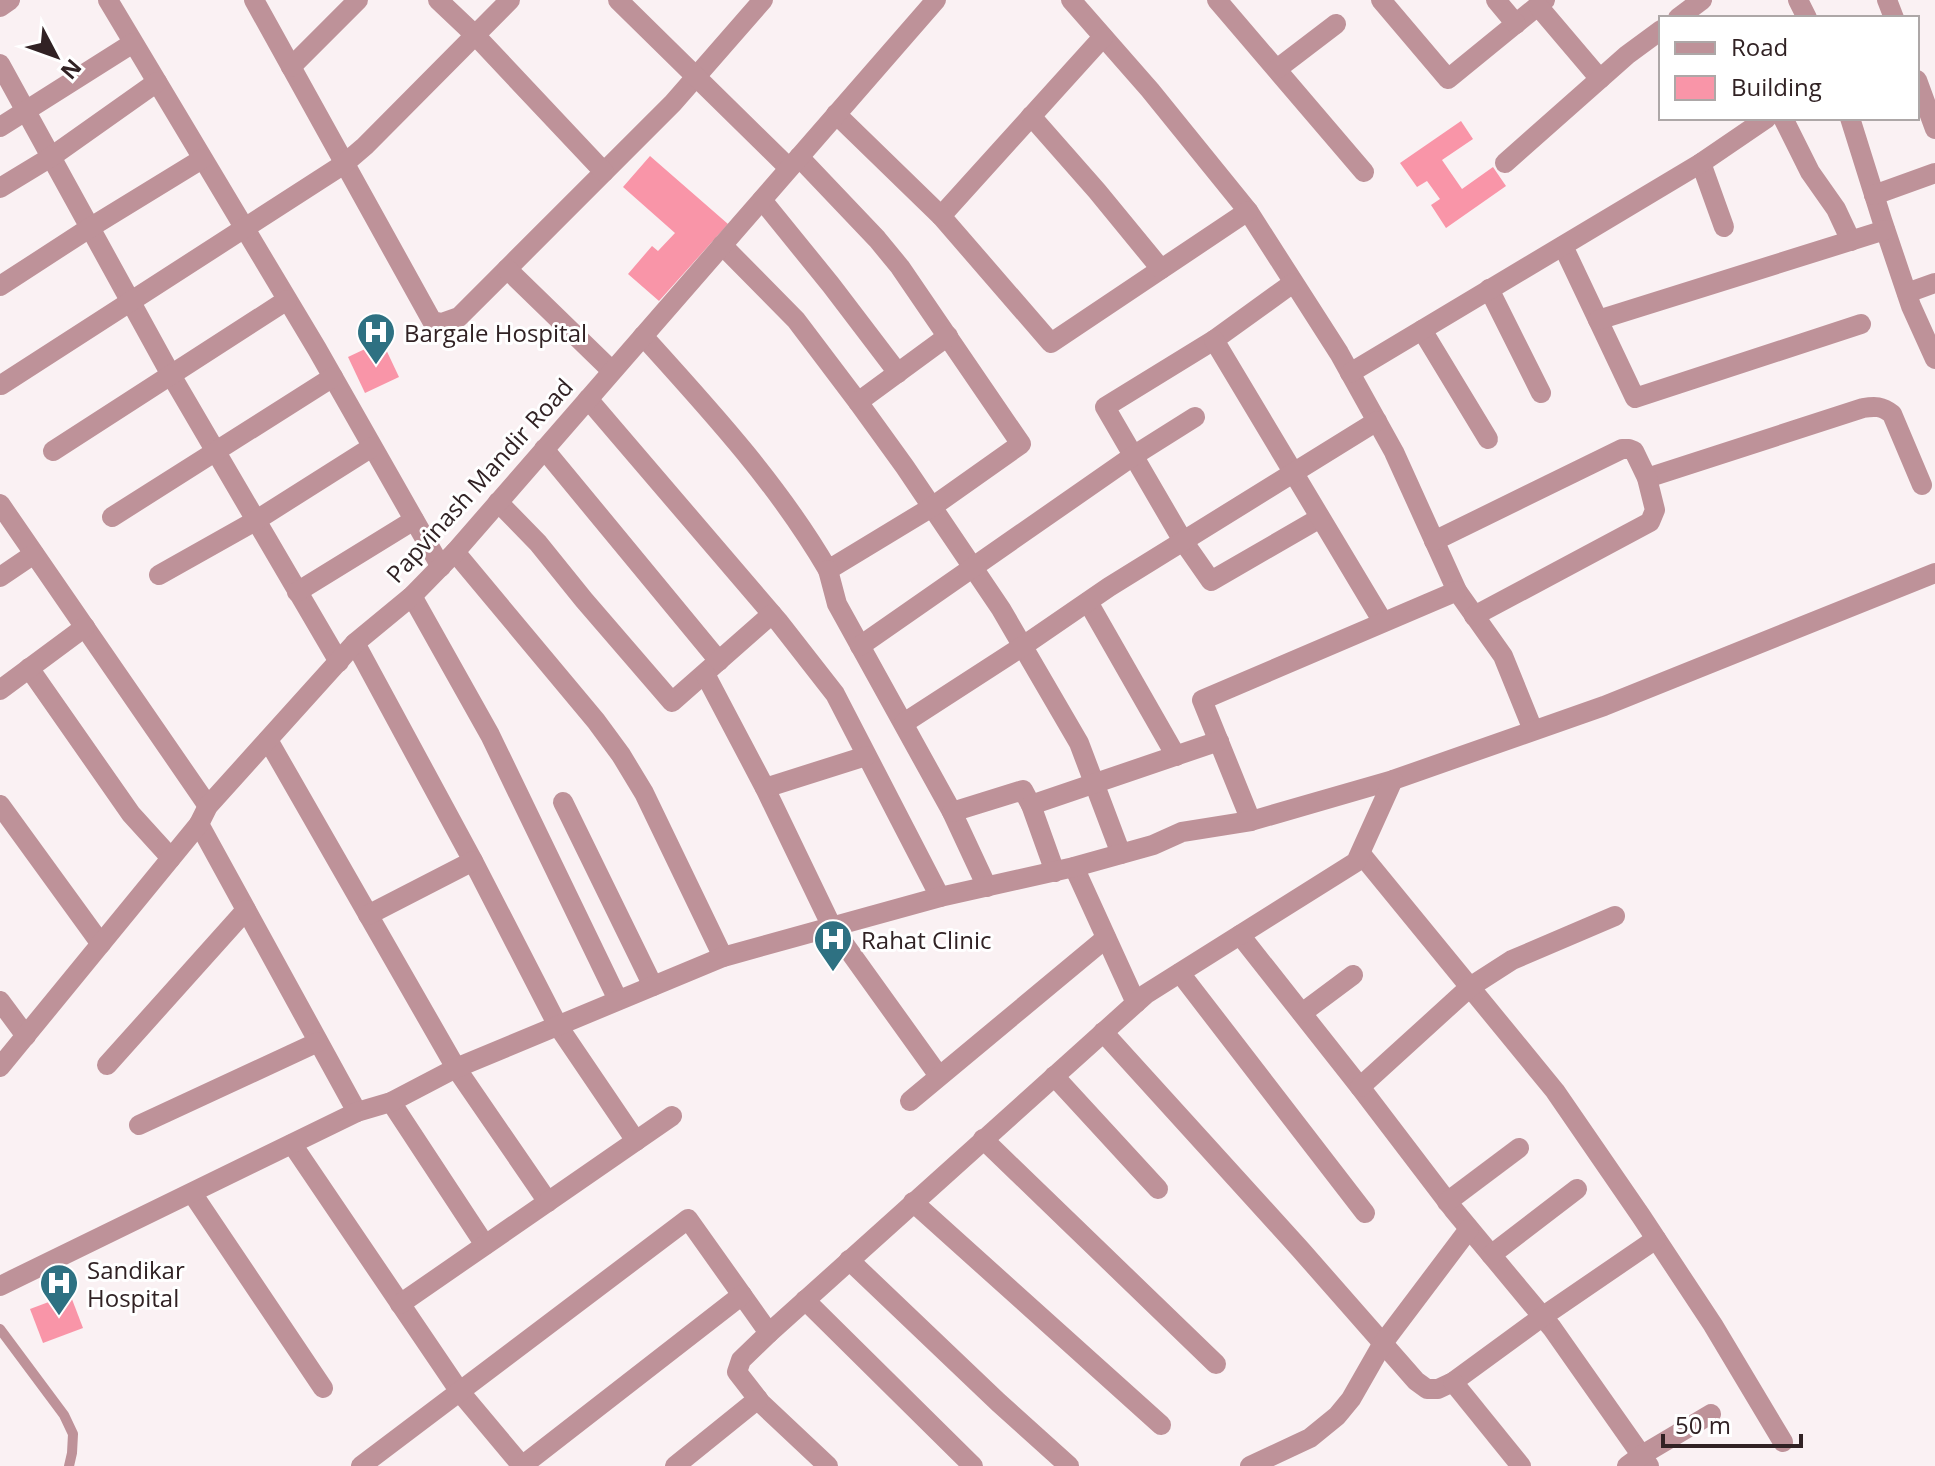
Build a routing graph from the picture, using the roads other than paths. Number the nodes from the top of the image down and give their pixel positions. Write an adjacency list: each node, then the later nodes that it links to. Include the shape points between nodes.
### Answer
1 (10, 0): 16 (street)
2 (108, 0): 23 (street)
3 (254, 0): 25 (street)
4 (358, 0): 25 (street)
5 (438, 0): 21 (street)
6 (510, 0): 21 (street)
7 (618, 0): 27 (street)
8 (763, 0): 27 (street)
9 (936, 0): 32 (street, Papvinash Mandir Road)
10 (1071, 0): 22 (street)
11 (1217, 0): 26 (street)
12 (1381, 0): 19 (street, via 1448,79)
13 (1496, 0): 19 (street)
14 (1702, 0): 17 (street)
15 (1542, 3): 19 (street); 28 (street)
16 (0, 7)
17 (1681, 16)
18 (1336, 24): 26 (street)
19 (1516, 24)
20 (1659, 31): 28 (street)
21 (475, 35): 44 (street); 45 (street)
22 (1103, 37): 33 (street); 51 (street)
23 (133, 43): 29 (street); 31 (street)
24 (0, 64): 31 (street)
25 (291, 67): 44 (street)
26 (1277, 69): 46 (street)
27 (696, 77): 41 (street); 45 (street)
28 (1600, 79): 42 (street)
29 (157, 82): 39 (street); 40 (street)
30 (1919, 85): 38 (street)
31 (26, 109): 37 (street); 39 (street)
32 (836, 114): 41 (street, Papvinash Mandir Road); 52 (street)
33 (1031, 116): 52 (street); 61 (street)
34 (1764, 120): 43 (street)
35 (1784, 120): 57 (street)
36 (1851, 120): 49 (street)
37 (0, 127)
38 (1935, 129)
39 (51, 157): 48 (street); 53 (street)
40 (202, 159): 53 (street); 55 (street)
41 (794, 162): 50 (street, Papvinash Mandir Road); 73 (street, via 877,239)
42 (1505, 163)
43 (1701, 163): 54 (street); 59 (street)
44 (344, 164): 55 (street); 60 (street, via 432,321 459,317)
45 (604, 172): 60 (street)
46 (1364, 172)
47 (1935, 173): 49 (street)
48 (0, 188)
49 (1874, 195): 56 (street)
50 (762, 200): 58 (street, Papvinash Mandir Road); 77 (street)
51 (1248, 211): 61 (street); 62 (street)
52 (941, 216): 61 (street, via 1051,343)
53 (91, 227): 64 (street); 68 (street)
54 (1724, 227)
55 (244, 229): 67 (street); 68 (street)
56 (1885, 230): 57 (street); 66 (street)
57 (1851, 241): 69 (street)
58 (722, 245): 72 (street, Papvinash Mandir Road); 84 (street, via 796,320)
59 (1563, 246): 65 (street); 69 (street)
60 (507, 269): 76 (street)
61 (1161, 269)
62 (1293, 283): 74 (street); 78 (street)
63 (1935, 283): 66 (street)
64 (0, 286)
65 (1489, 289): 71 (street); 82 (street)
66 (1907, 293): 75 (street)
67 (287, 300): 79 (street); 80 (street)
68 (132, 301): 79 (street); 81 (street)
69 (1598, 320): 70 (street, via 1635,398)
70 (1861, 324)
71 (1422, 330): 78 (street); 87 (street)
72 (643, 336): 76 (street, Papvinash Mandir Road); 108 (street, via 724,426)
73 (948, 336): 77 (street); 98 (street, via 1021,444)
74 (1214, 340): 92 (street, via 1105,407); 93 (street)
75 (1935, 359)
76 (612, 371): 83 (street, Papvinash Mandir Road)
77 (898, 373): 84 (street)
78 (1350, 373): 86 (street)
79 (171, 375): 90 (street); 91 (street)
80 (333, 377): 88 (street); 91 (street)
81 (1, 385)
82 (1541, 393)
83 (588, 399): 89 (street, Papvinash Mandir Road); 116 (street)
84 (858, 402): 98 (street)
85 (1195, 417): 92 (street)
86 (1377, 421): 93 (street); 104 (street)
87 (1488, 439)
88 (372, 447): 101 (street); 102 (street)
89 (544, 449): 96 (street, Papvinash Mandir Road); 125 (street)
90 (53, 451)
91 (216, 452): 99 (street); 102 (street)
92 (1133, 456): 103 (street); 107 (street)
93 (1293, 473): 100 (street); 103 (street)
94 (1647, 478): 95 (street, via 1876,406 1892,414); 104 (street, via 1634,451 1622,449); 117 (street, via 1655,510 1650,522)
95 (1922, 485)
96 (498, 502): 106 (street, Papvinash Mandir Road); 125 (street, via 672,702)
97 (0, 504): 105 (street)
98 (932, 507): 107 (street); 108 (street)
99 (112, 517)
100 (1320, 518): 103 (street, via 1211,581); 118 (street)
101 (414, 520): 106 (street); 113 (street)
102 (255, 521): 110 (street); 113 (street)
103 (1183, 541): 115 (street)
104 (1434, 541): 112 (street)
105 (34, 554): 111 (street); 119 (street)
106 (448, 559): 114 (street, Papvinash Mandir Road); 156 (street, via 621,755)
107 (973, 568): 121 (street); 122 (street)
108 (828, 570): 121 (street, via 837,604)
109 (1935, 573): 128 (street)
110 (159, 575)
111 (0, 577)
112 (1457, 591): 117 (street); 118 (street)
113 (297, 592): 123 (street)
114 (412, 596): 120 (street, Papvinash Mandir Road); 161 (street, via 490,735)
115 (1088, 602): 122 (street); 132 (street)
116 (772, 614): 125 (street); 131 (street, via 835,694)
117 (1474, 616): 128 (street, via 1503,656)
118 (1383, 622): 130 (street, via 1202,700)
119 (85, 627): 124 (street); 140 (street)
120 (355, 643): 123 (street, Papvinash Mandir Road); 145 (street)
121 (860, 646): 127 (street)
122 (1023, 646): 127 (street); 134 (street, via 1079,743)
123 (339, 662): 129 (street, Papvinash Mandir Road)
124 (29, 668): 126 (street); 144 (street, via 131,814)
125 (712, 668): 135 (street)
126 (0, 690)
127 (904, 723): 139 (street)
128 (1533, 730): 133 (street)
129 (268, 740): 140 (street, Papvinash Mandir Road); 150 (street)
130 (1219, 741): 132 (street); 141 (street)
131 (866, 756): 135 (street); 148 (street)
132 (1176, 756): 134 (street)
133 (1393, 780): 141 (street); 143 (street)
134 (1095, 784): 137 (street); 142 (street)
135 (765, 788): 152 (street)
136 (563, 802): 159 (street)
137 (1031, 805): 139 (street, via 1023,790); 146 (street)
138 (1, 810): 155 (street)
139 (952, 812): 147 (street)
140 (204, 815): 144 (street, Papvinash Mandir Road); 149 (street)
141 (1251, 821): 142 (street, via 1182,832)
142 (1121, 854): 146 (street)
143 (1361, 854): 153 (street); 160 (street)
144 (171, 858): 155 (street, Papvinash Mandir Road)
145 (473, 861): 150 (street); 165 (street)
146 (1064, 870): 147 (street); 154 (street)
147 (987, 887): 148 (street)
148 (940, 897): 152 (street)
149 (246, 910): 168 (street); 169 (street)
150 (368, 915): 171 (street)
151 (1615, 916): 160 (street, via 1512,960)
152 (832, 927): 156 (street); 172 (street)
153 (1240, 935): 157 (street); 164 (street)
154 (1106, 938): 163 (street); 172 (street)
155 (101, 944): 167 (street, Papvinash Mandir Road)
156 (723, 957): 159 (street)
157 (1180, 973): 163 (street); 190 (street)
158 (1353, 975): 164 (street)
159 (653, 986): 161 (street)
160 (1470, 987): 174 (street); 192 (street, via 1555,1091)
161 (618, 1000): 165 (street)
162 (0, 1001): 167 (street)
163 (1136, 1003): 166 (street)
164 (1302, 1013): 174 (street)
165 (558, 1026): 171 (street); 181 (street)
166 (1103, 1032): 173 (street); 203 (street)
167 (26, 1036): 170 (street, Papvinash Mandir Road)
168 (318, 1042): 177 (street); 179 (street)
169 (107, 1065)
170 (0, 1067)
171 (456, 1068): 176 (street); 187 (street)
172 (939, 1076): 175 (street)
173 (1054, 1076): 180 (street); 184 (street)
174 (1360, 1087): 189 (street)
175 (910, 1101)
176 (391, 1102): 177 (street); 193 (street)
177 (357, 1112): 182 (street)
178 (672, 1116): 181 (street)
179 (139, 1125)
180 (983, 1139): 188 (street); 204 (street)
181 (636, 1141): 187 (street)
182 (292, 1144): 186 (street); 199 (street)
183 (1519, 1148): 189 (street)
184 (1158, 1189)
185 (1577, 1189): 194 (street)
186 (192, 1193): 196 (street); 206 (street)
187 (548, 1202): 193 (street)
188 (913, 1202): 195 (street); 210 (street)
189 (1447, 1202): 191 (street)
190 (1365, 1213)
191 (1469, 1229): 194 (street); 203 (street)
192 (1656, 1239): 200 (street); 211 (street)
193 (485, 1245): 199 (street)
194 (1491, 1255): 200 (street)
195 (849, 1260): 198 (street); 219 (street)
196 (0, 1286)
197 (742, 1295): 202 (street); 207 (street, via 688,1219); 215 (street)
198 (805, 1300): 202 (street); 218 (street)
199 (400, 1304): 207 (street)
200 (1542, 1317): 205 (street); 212 (street)
201 (0, 1329): 214 (lane, via 64,1415 73,1434)
202 (769, 1333): 208 (street, via 741,1360 737,1372)
203 (1383, 1343): 205 (street, via 1427,1389); 220 (street, via 1337,1416 1310,1438)
204 (1216, 1364)
205 (1453, 1382): 221 (street)
206 (323, 1388)
207 (460, 1392): 213 (street); 215 (street)
208 (758, 1399): 216 (street); 217 (street)
209 (1711, 1414): 212 (street)
210 (1161, 1425)
211 (1783, 1442)
212 (1639, 1462)
213 (367, 1464)
214 (69, 1466)
215 (522, 1466)
216 (675, 1466)
217 (828, 1466)
218 (973, 1466)
219 (1069, 1466)
220 (1250, 1466)
221 (1521, 1466)

